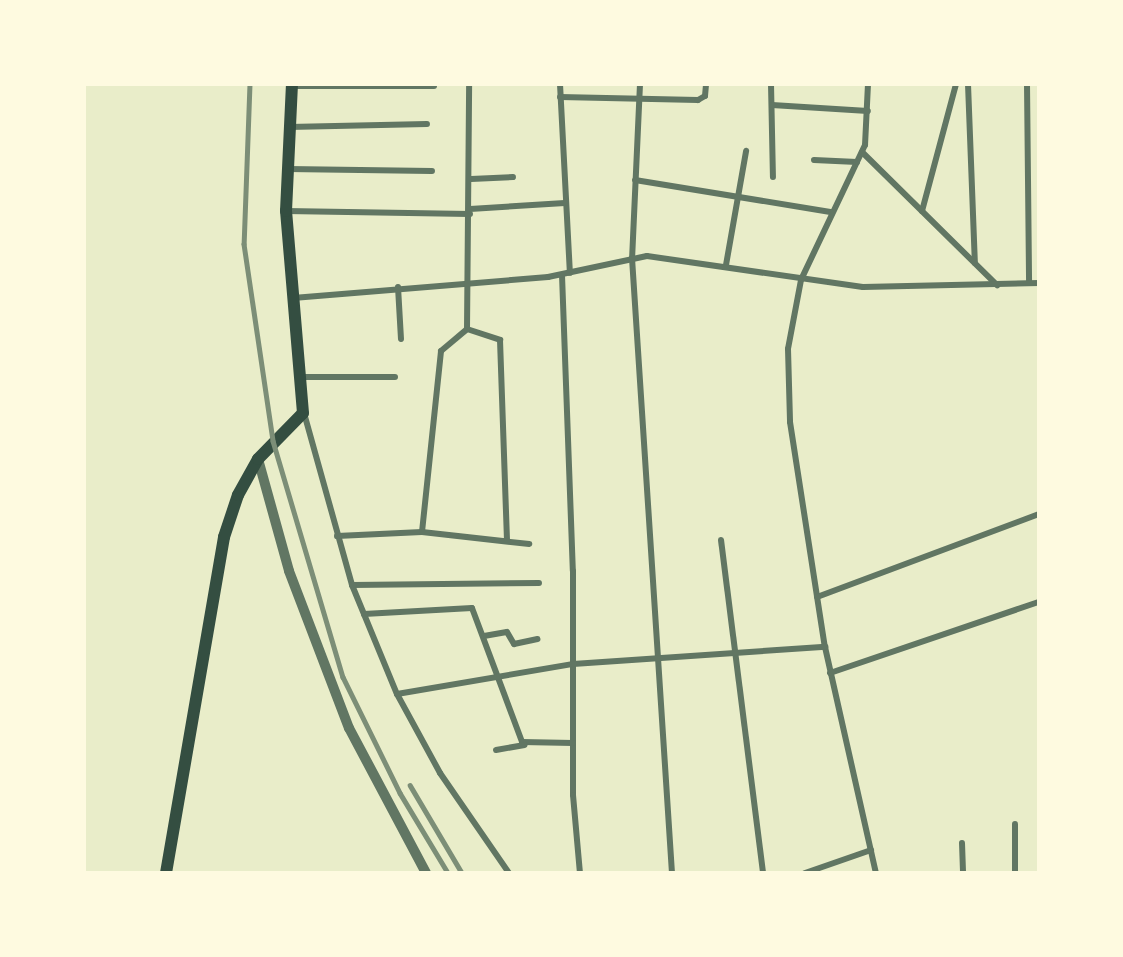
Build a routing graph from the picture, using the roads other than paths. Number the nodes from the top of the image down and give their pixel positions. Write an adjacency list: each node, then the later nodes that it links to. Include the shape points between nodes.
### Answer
1 (469, 84): 26 (street)
2 (560, 84): 12 (street)
3 (640, 84): 13 (street)
4 (706, 84): 13 (street, via 701,99)
5 (771, 84): 14 (street)
6 (868, 84): 15 (street)
7 (956, 84): 33 (street)
8 (968, 84): 35 (street)
9 (1027, 84): 41 (street)
10 (292, 85): 11 (street); 17 (main road)
11 (434, 86)
12 (560, 97): 13 (street); 29 (street)
13 (638, 99): 27 (street)
14 (772, 105): 15 (street); 25 (street)
15 (868, 111): 19 (street)
16 (427, 124): 17 (street)
17 (289, 127): 22 (main road)
18 (746, 151): 28 (street)
19 (862, 152): 21 (street); 33 (street)
20 (814, 160): 21 (street)
21 (857, 162): 32 (street)
22 (287, 169): 23 (street); 30 (main road)
23 (432, 171)
24 (513, 177): 26 (street)
25 (773, 177)
26 (471, 179): 31 (street)
27 (635, 180): 28 (street); 34 (street)
28 (739, 194): 32 (street); 36 (street)
29 (565, 203): 31 (street); 37 (street)
30 (286, 211): 31 (street); 45 (main road)
31 (470, 211): 40 (street)
32 (830, 212): 39 (street)
33 (922, 212): 35 (street)
34 (632, 258): 36 (street); 37 (street); 67 (street)
35 (975, 263): 43 (street)
36 (726, 265): 39 (street)
37 (570, 273): 38 (street)
38 (562, 275): 40 (street); 68 (street)
39 (801, 280): 43 (street, via 863,287); 60 (street, via 788,349 789,402)
40 (470, 283): 44 (street); 46 (street)
41 (1029, 283): 42 (street); 43 (street)
42 (1039, 283)
43 (997, 285)
44 (398, 287): 45 (street); 47 (street)
45 (293, 298): 48 (main road)
46 (467, 329): 53 (street, via 441,351); 55 (street, via 500,340)
47 (401, 339)
48 (302, 377): 49 (street); 50 (main road)
49 (395, 377)
50 (303, 413): 51 (main road); 54 (street)
51 (258, 459): 78 (main road, via 238,495 224,537); 79 (street, via 289,571 349,728)
52 (1039, 514): 60 (street)
53 (423, 532): 54 (street); 55 (street)
54 (337, 536): 59 (street)
55 (507, 540): 57 (street)
56 (721, 540): 66 (street)
57 (529, 544)
58 (539, 583): 59 (street)
59 (352, 585): 62 (street)
60 (817, 597): 65 (street)
61 (1039, 602): 69 (street)
62 (364, 614): 63 (street, via 465,605 475,611); 71 (street)
63 (484, 636): 64 (street, via 507,632 514,644); 70 (street)
64 (537, 639)
65 (825, 647): 66 (street); 69 (street)
66 (738, 657): 67 (street); 83 (street)
67 (658, 660): 68 (street); 82 (street)
68 (573, 664): 70 (street); 72 (street)
69 (830, 673): 77 (street)
70 (499, 677): 71 (street); 73 (street)
71 (397, 694): 80 (street, via 440,773)
72 (573, 743): 73 (street); 81 (street)
73 (525, 745): 74 (street)
74 (496, 750)
75 (1015, 824): 87 (street)
76 (962, 843): 86 (street)
77 (871, 850): 84 (street); 85 (street)
78 (166, 873)
79 (426, 873)
80 (509, 873)
81 (580, 873)
82 (672, 873)
83 (763, 873)
84 (805, 873)
85 (876, 873)
86 (963, 873)
87 (1015, 873)

